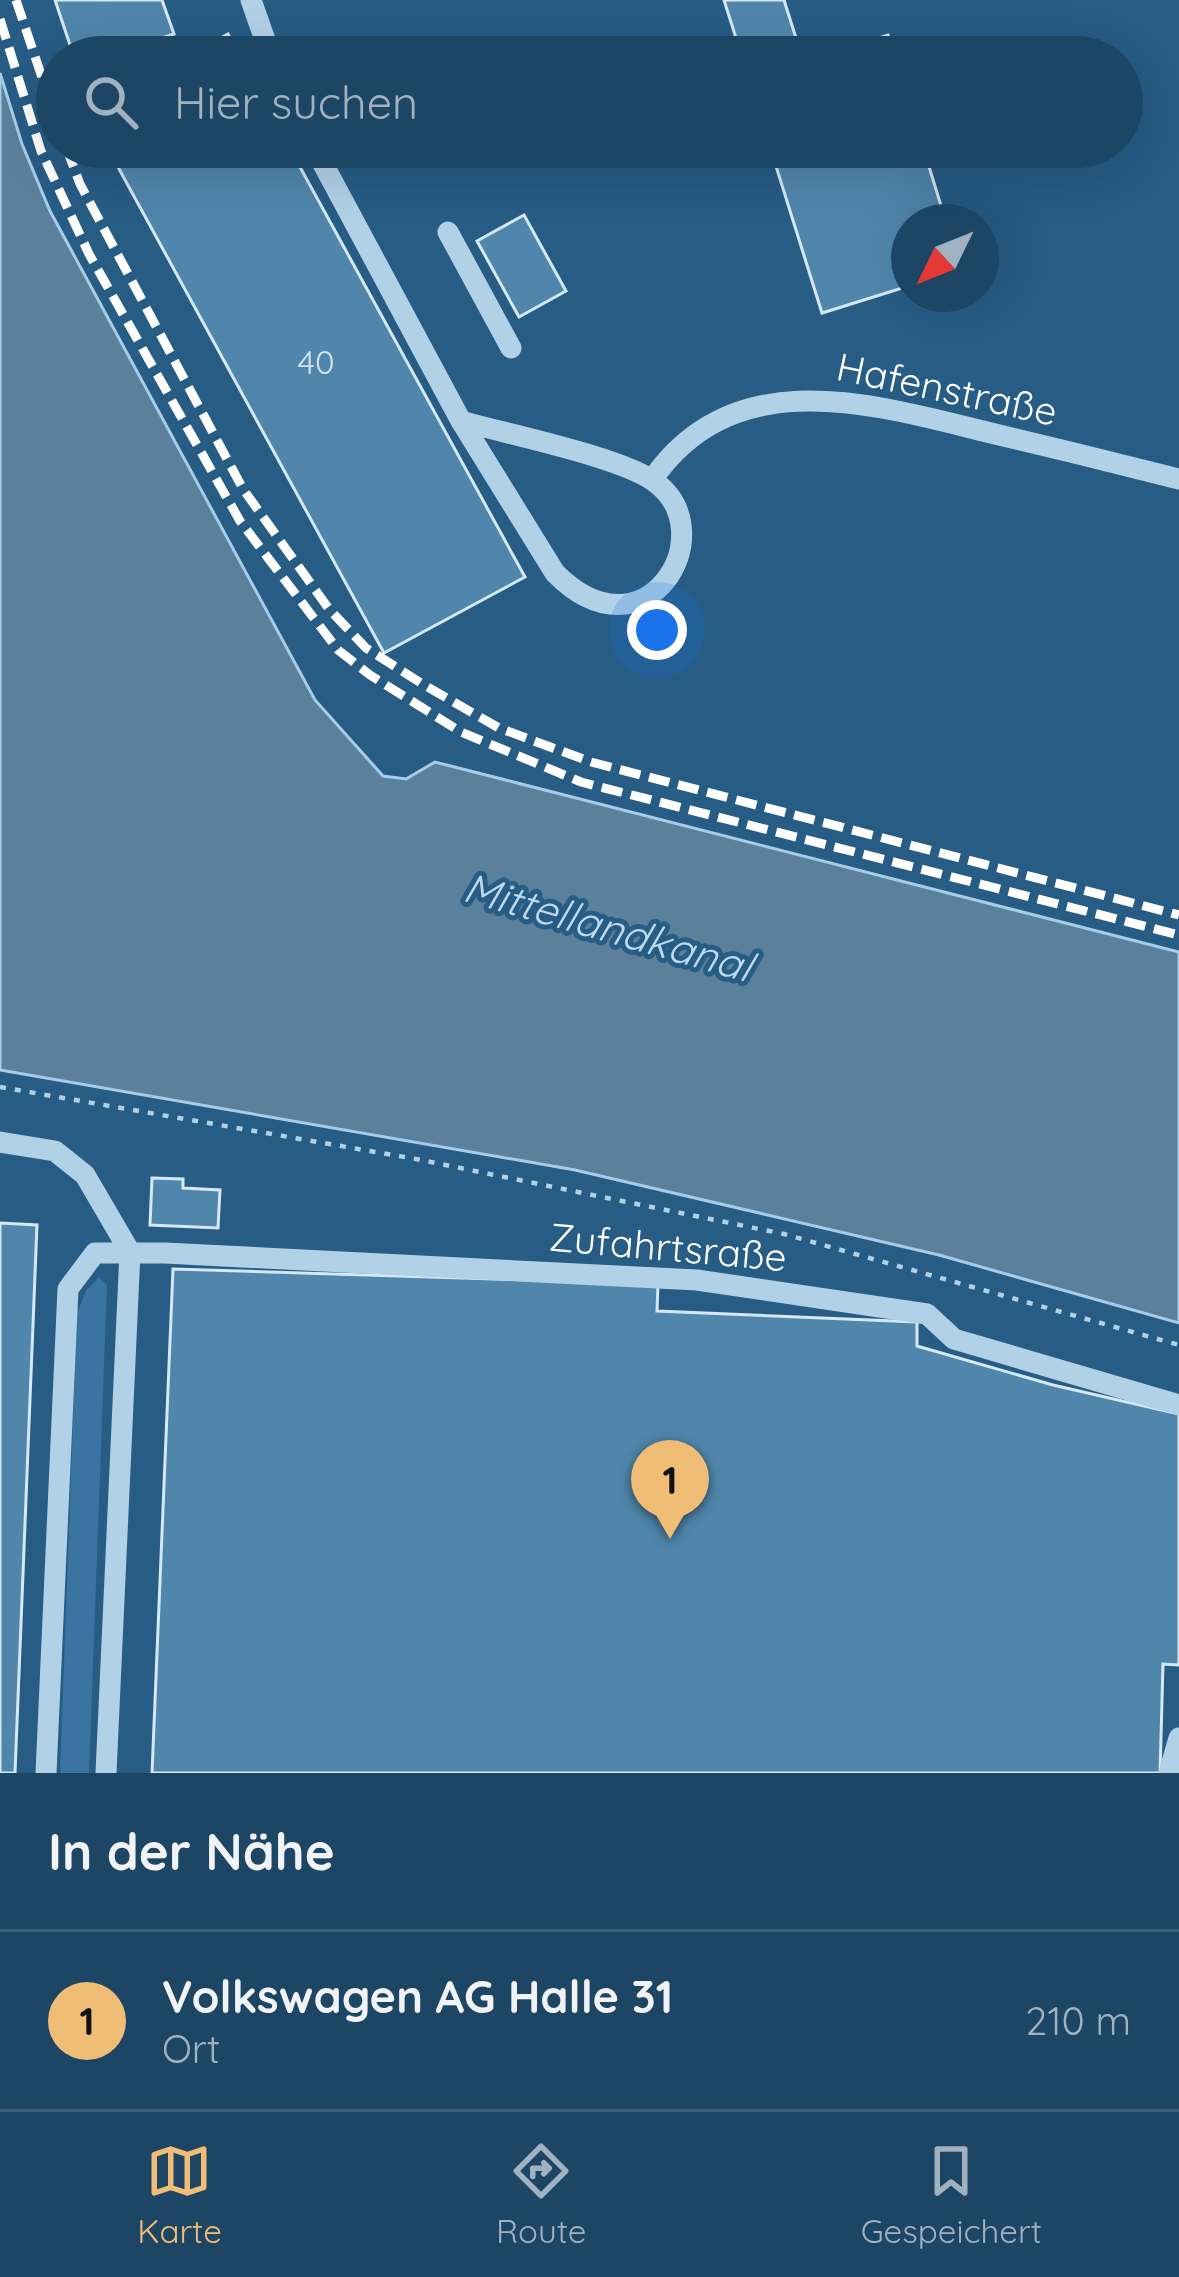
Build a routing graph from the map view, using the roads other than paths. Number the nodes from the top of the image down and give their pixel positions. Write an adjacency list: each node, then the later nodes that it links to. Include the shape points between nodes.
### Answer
1 (256, 1): 2 (street)
2 (266, 36)
3 (325, 168): 6 (street)
4 (448, 232): 5 (street)
5 (511, 348)
6 (461, 421): 8 (street); 8 (street, via 555,573 604,606 650,596 679,558 676,507)
7 (1179, 478): 8 (street, Hafenstraße, via 873,404 815,398 712,424)
8 (652, 479)
9 (0, 1142): 10 (street, via 55,1151 86,1175)
10 (130, 1252): 11 (street, Zufahrtsraße, via 720,1283 927,1314 954,1339); 13 (street, via 95,1253 68,1289); 14 (street)
11 (1179, 1406)
12 (1179, 1738): 15 (street)
13 (46, 1773)
14 (106, 1773)
15 (1168, 1773)

